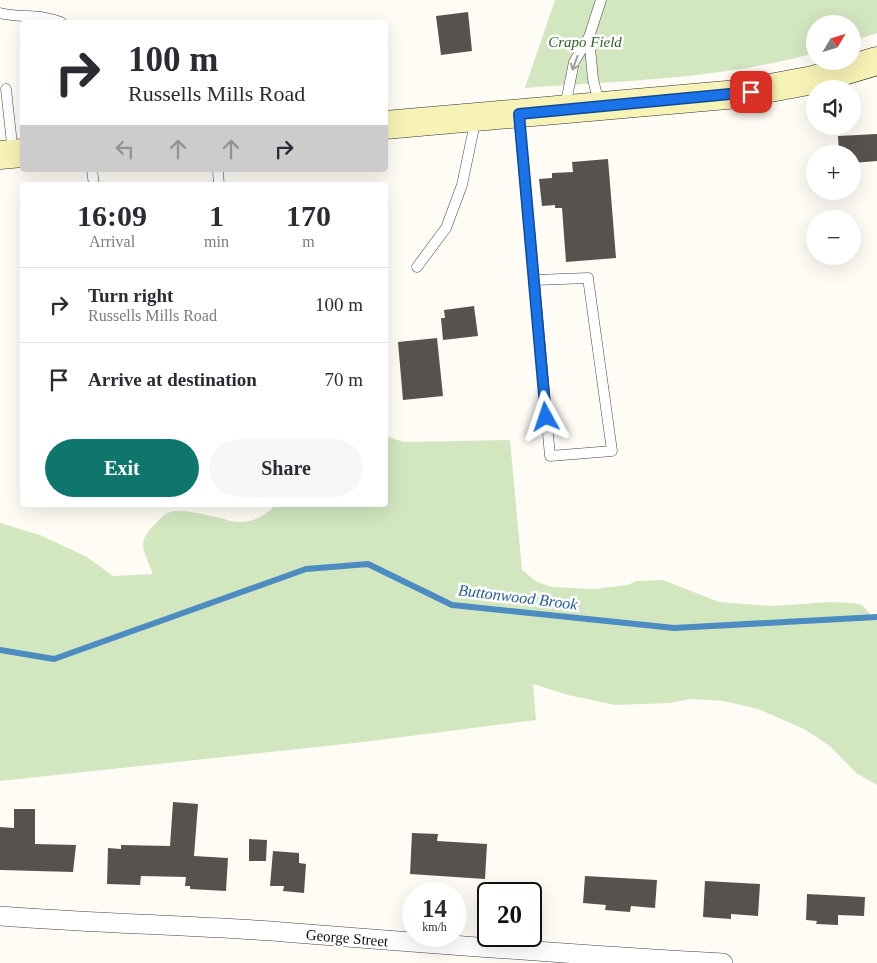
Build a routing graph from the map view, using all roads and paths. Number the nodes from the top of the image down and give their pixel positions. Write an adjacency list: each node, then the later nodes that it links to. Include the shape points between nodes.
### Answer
1 (601, 0): 4 (lane)
2 (0, 13): 3 (lane)
3 (56, 20)
4 (589, 37): 7 (lane); 8 (lane, one-way to 8, via 574,62)
5 (877, 61): 7 (main road, via 777,88)
6 (6, 89): 12 (lane)
7 (599, 107): 8 (main road)
8 (564, 111): 9 (main road)
9 (519, 114): 10 (main road); 14 (lane)
10 (476, 118): 11 (main road); 13 (lane, via 462,185 446,228)
11 (388, 125)
12 (12, 154)
13 (417, 267)
14 (535, 280): 14 (lane, via 550,456 612,451 588,278)
15 (0, 916): 16 (street, George Street, via 269,931)
16 (548, 958): 17 (street, George Street)
17 (723, 963)

